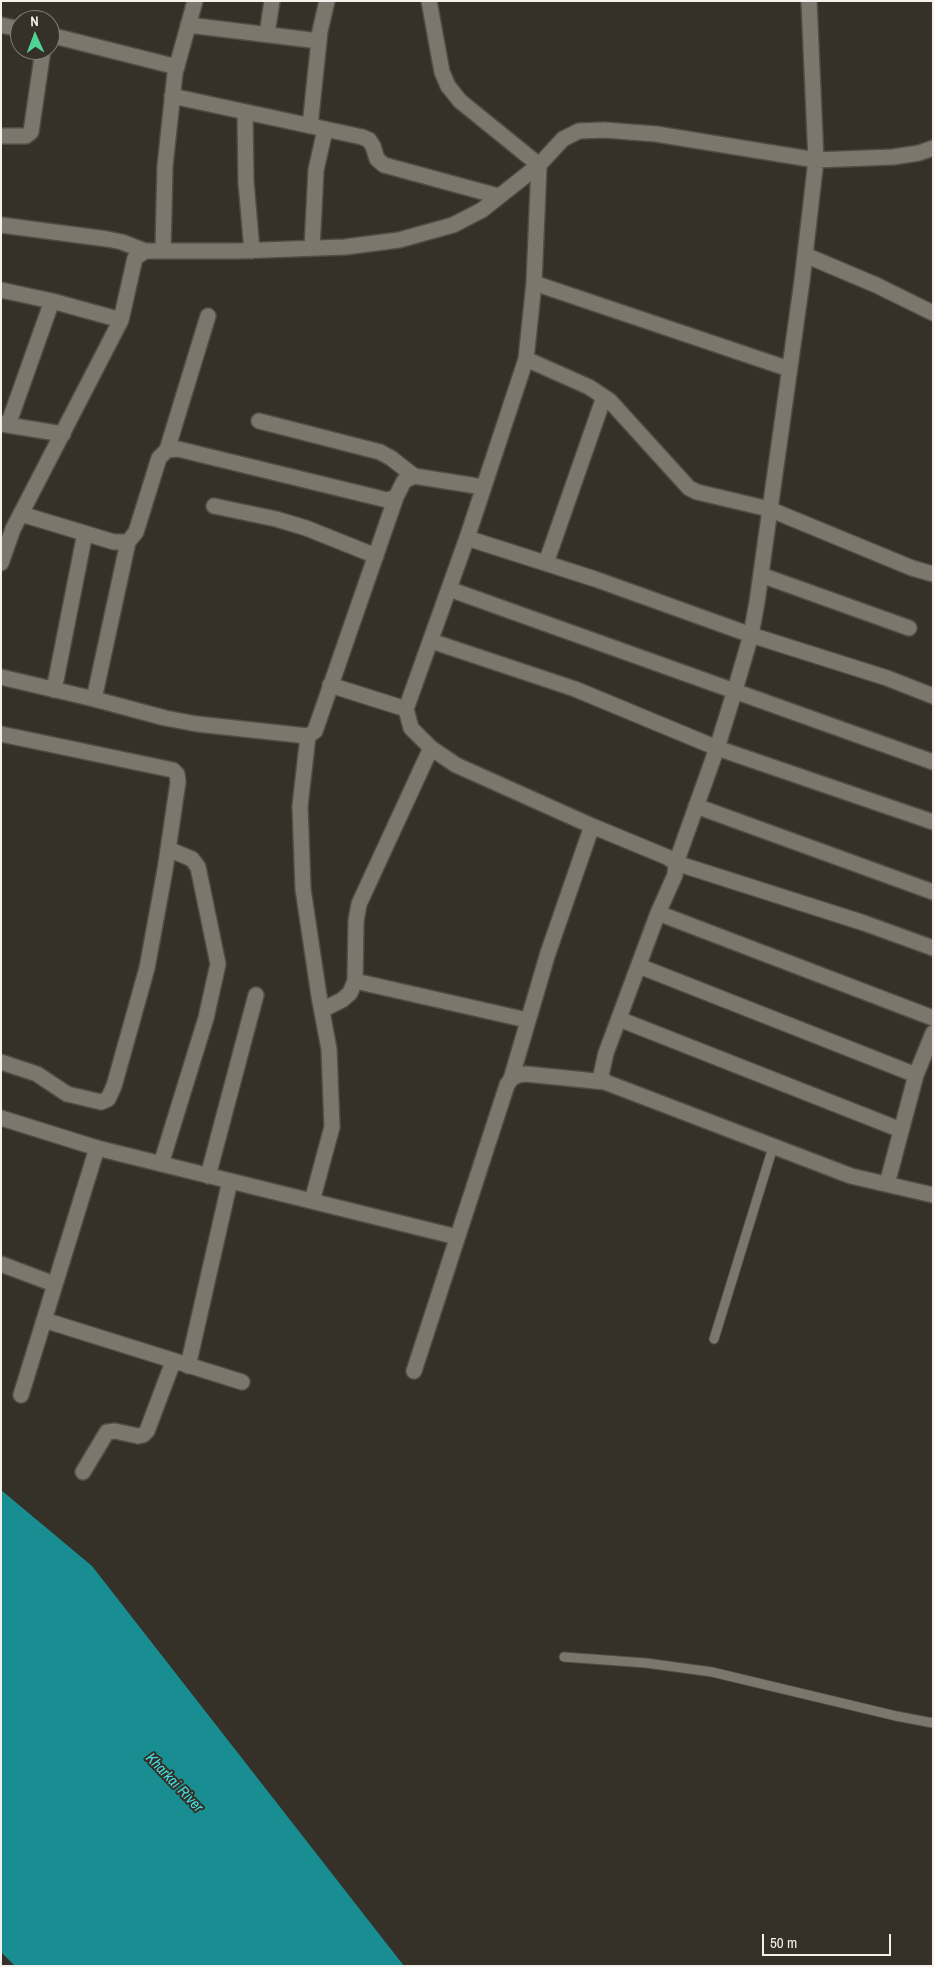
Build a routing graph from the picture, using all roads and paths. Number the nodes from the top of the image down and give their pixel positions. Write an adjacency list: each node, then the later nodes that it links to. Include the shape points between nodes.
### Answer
1 (195, 1): 6 (street)
2 (272, 1): 7 (street)
3 (327, 1): 9 (street)
4 (429, 1): 18 (street, via 442,72 448,86 460,101)
5 (809, 1): 17 (street)
6 (188, 25): 7 (street); 11 (street)
7 (267, 34): 9 (street)
8 (60, 38): 11 (street)
9 (319, 41): 14 (street)
10 (42, 60): 15 (street, via 31,132 26,136)
11 (177, 67): 12 (street)
12 (172, 96): 13 (street); 22 (street)
13 (245, 112): 14 (street); 24 (street, via 246,182)
14 (318, 128): 19 (street, via 369,140 384,165); 21 (street)
15 (1, 136)
16 (933, 148): 17 (street, via 894,157)
17 (816, 160): 18 (street, via 656,134 604,130 579,131 563,140); 25 (street)
18 (539, 164): 19 (street); 26 (street)
19 (498, 196): 21 (street, via 482,210 453,225 399,240)
20 (1, 225): 23 (street, via 107,239)
21 (312, 248): 24 (street)
22 (162, 250): 23 (street); 24 (street)
23 (145, 251): 31 (street, via 135,258)
24 (252, 251)
25 (805, 255): 29 (street); 33 (street)
26 (534, 283): 32 (street); 33 (street)
27 (1, 290): 28 (street)
28 (52, 301): 31 (street); 36 (street)
29 (933, 313)
30 (208, 316): 38 (street)
31 (121, 320): 37 (street)
32 (526, 359): 34 (street); 40 (street)
33 (789, 369): 43 (street)
34 (604, 397): 43 (street, via 689,488); 51 (street)
35 (259, 422): 39 (street, via 380,452)
36 (5, 425): 37 (street)
37 (62, 434): 44 (street)
38 (167, 450): 41 (street, via 178,449 386,500); 48 (street, via 159,458 136,532)
39 (414, 476): 40 (street); 41 (street, via 404,481)
40 (483, 487): 47 (street)
41 (396, 497): 49 (street)
42 (214, 506): 49 (street, via 306,528)
43 (769, 509): 52 (street); 53 (street)
44 (21, 514): 45 (street); 46 (street)
45 (7, 528): 50 (street)
46 (85, 533): 48 (street, via 114,542); 60 (street)
47 (467, 538): 51 (street); 54 (street)
48 (128, 542): 63 (street)
49 (376, 556): 59 (street)
50 (1, 563)
51 (546, 563): 56 (street)
52 (761, 574): 55 (street); 56 (street)
53 (933, 574)
54 (449, 589): 57 (street); 61 (street)
55 (909, 628)
56 (751, 635): 61 (street); 62 (street)
57 (431, 641): 64 (street); 68 (street, via 574,689)
58 (1, 677): 60 (street)
59 (330, 685): 64 (street); 66 (street, via 314,730)
60 (54, 690): 63 (street)
61 (735, 690): 68 (street); 69 (street)
62 (933, 696)
63 (94, 699): 66 (street, via 197,724)
64 (406, 709): 67 (street, via 411,728)
65 (1, 734): 73 (street, via 172,770 177,774 178,782)
66 (308, 736): 81 (street, via 300,834 303,889)
67 (431, 748): 72 (street, via 456,765); 79 (street, via 359,904)
68 (717, 748): 70 (street); 71 (street)
69 (933, 762)
70 (696, 806): 74 (street); 75 (street)
71 (933, 822)
72 (592, 826): 74 (street); 84 (street)
73 (168, 849): 86 (street, via 147,968 108,1098 101,1102 67,1094 37,1074); 94 (street, via 192,859 198,867 218,964 206,1018)
74 (676, 863): 76 (street); 77 (street)
75 (933, 892)
76 (658, 913): 78 (street); 82 (street)
77 (933, 948)
78 (639, 966): 83 (street); 87 (street)
79 (355, 981): 81 (street, via 350,993); 84 (street)
80 (256, 995): 95 (street)
81 (322, 1010): 99 (street, via 329,1049 332,1127)
82 (933, 1018)
83 (619, 1019): 89 (street, via 601,1075); 91 (street)
84 (527, 1020): 88 (street)
85 (933, 1033): 87 (street)
86 (1, 1062)
87 (916, 1075): 91 (street)
88 (511, 1079): 89 (street, via 535,1074); 100 (street, via 506,1085)
89 (605, 1082): 92 (street)
90 (1, 1118): 93 (street)
91 (901, 1130): 97 (street)
92 (773, 1146): 97 (street, via 851,1176); 104 (lane)
93 (97, 1148): 94 (street); 102 (street)
94 (161, 1164): 95 (street)
95 (208, 1176): 96 (street)
96 (230, 1181): 99 (street); 106 (street)
97 (887, 1184): 98 (street)
98 (933, 1195)
99 (312, 1201): 100 (street)
100 (457, 1237): 107 (street)
101 (1, 1264): 102 (street)
102 (54, 1284): 103 (street)
103 (44, 1320): 105 (street); 109 (street)
104 (714, 1338)
105 (173, 1362): 106 (street); 110 (street, via 147,1431 138,1436 107,1432)
106 (188, 1366): 108 (street)
107 (414, 1371)
108 (242, 1382)
109 (21, 1396)
110 (83, 1472)
111 (564, 1657): 112 (lane, via 712,1672)
112 (933, 1723)

